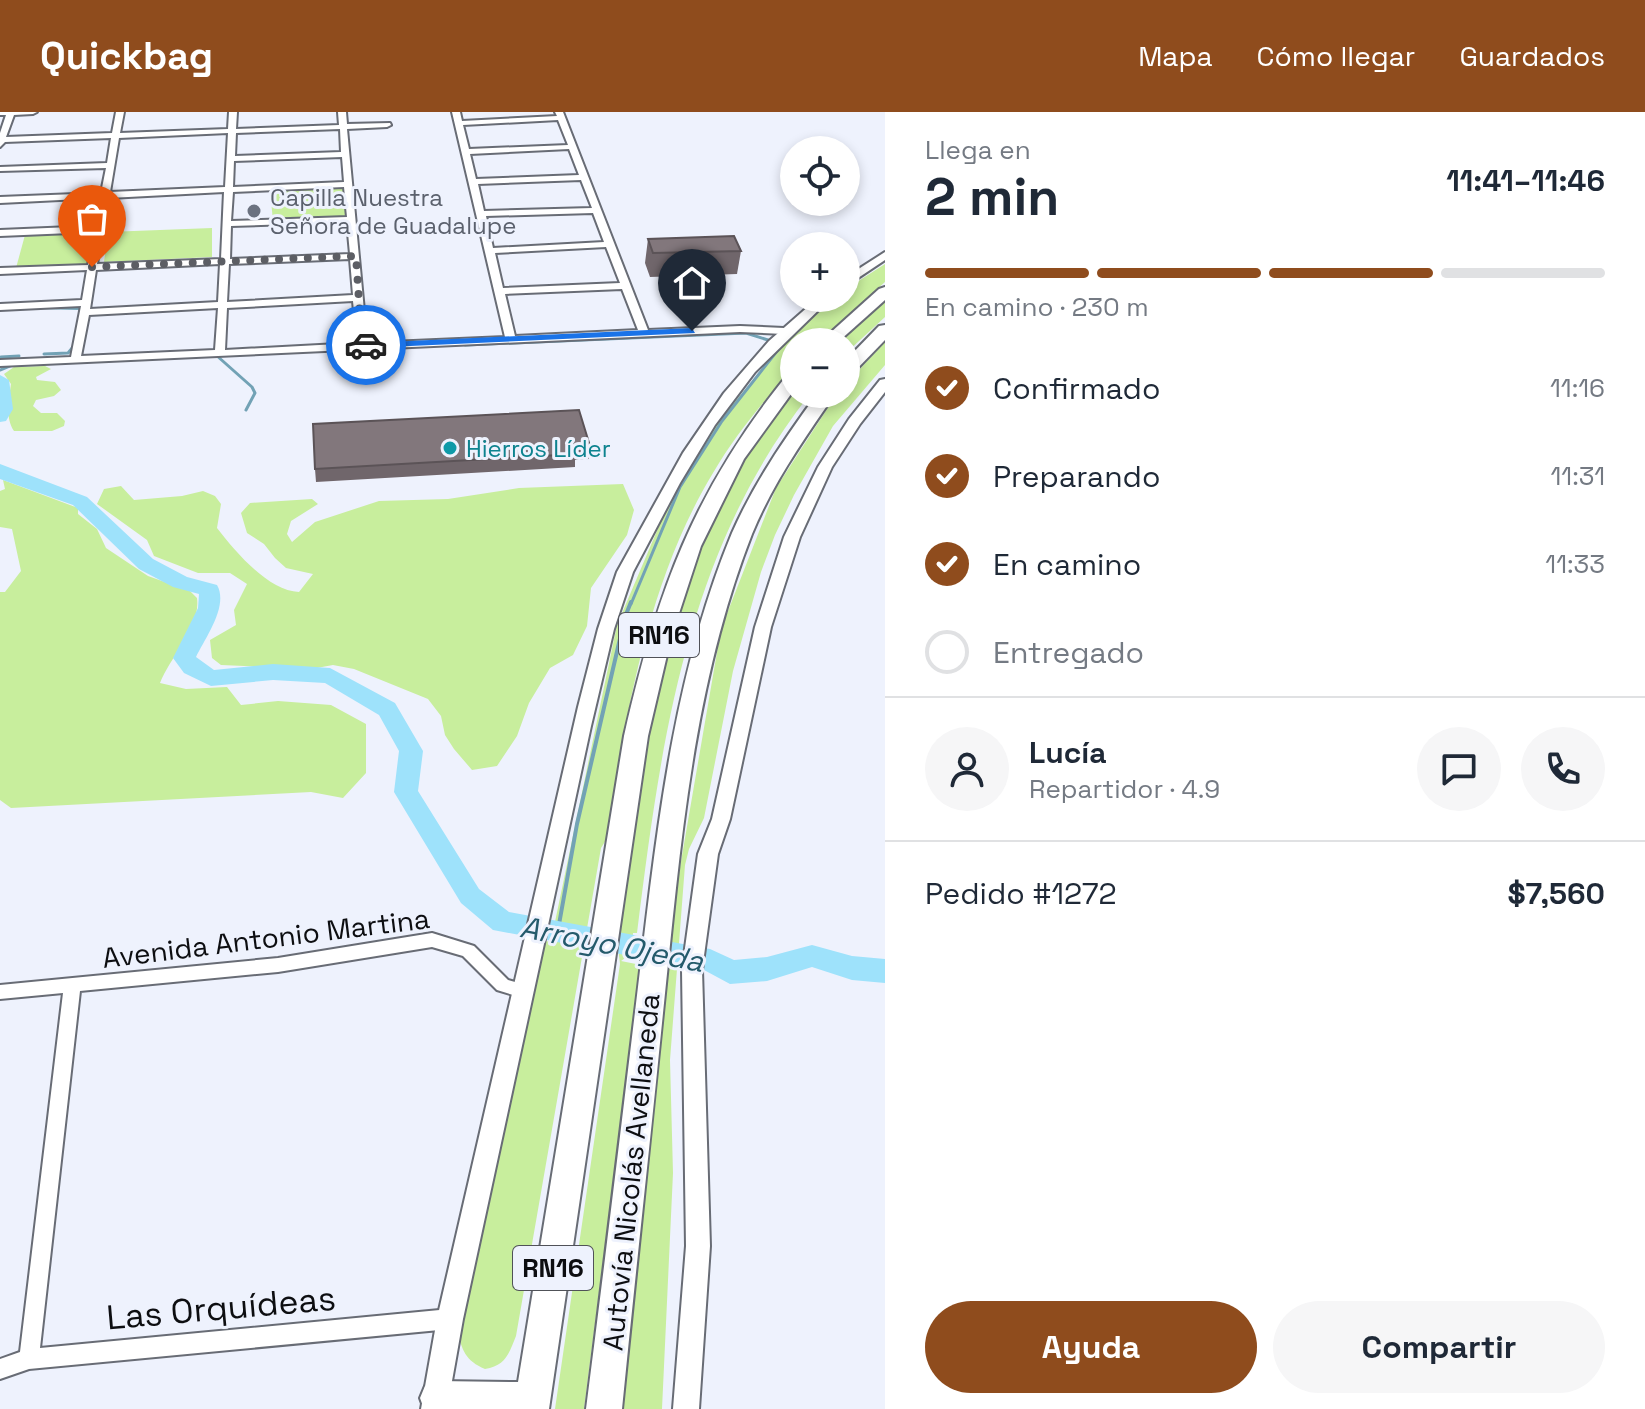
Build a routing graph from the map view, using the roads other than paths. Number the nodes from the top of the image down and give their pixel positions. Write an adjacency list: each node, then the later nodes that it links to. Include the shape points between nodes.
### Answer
1 (11, 112): 2 (street); 7 (street); 14 (street)
2 (33, 112)
3 (120, 112): 13 (street)
4 (233, 112): 12 (street)
5 (342, 112): 11 (street)
6 (456, 112): 9 (street)
7 (0, 113)
8 (560, 115): 9 (street); 15 (street)
9 (459, 123): 16 (street)
10 (387, 125): 11 (street)
11 (343, 127): 12 (street); 17 (street)
12 (232, 131): 13 (street); 18 (street)
13 (116, 135): 14 (street); 19 (street)
14 (1, 142)
15 (572, 147): 16 (street); 21 (street)
16 (466, 152): 22 (street)
17 (346, 154): 18 (street); 23 (street)
18 (230, 159): 24 (street)
19 (111, 165): 20 (street); 25 (street)
20 (0, 169)
21 (584, 177): 22 (street); 27 (street)
22 (473, 182): 28 (street)
23 (348, 184): 24 (street); 29 (street)
24 (229, 191): 25 (street); 30 (street)
25 (106, 196): 26 (street); 31 (street)
26 (0, 200)
27 (596, 210): 28 (street); 33 (street)
28 (481, 214): 34 (street)
29 (352, 219): 30 (street); 36 (street)
30 (227, 224): 37 (street)
31 (98, 229): 32 (street); 38 (street)
32 (0, 233)
33 (610, 244): 34 (street); 41 (street)
34 (490, 251): 42 (street)
35 (885, 255): 40 (street)
36 (356, 256): 37 (street); 44 (street)
37 (223, 261): 38 (street); 45 (street)
38 (92, 267): 39 (street); 47 (street)
39 (0, 271)
40 (860, 272)
41 (626, 286): 42 (street); 53 (street)
42 (499, 291): 55 (street)
43 (885, 292): 50 (highway)
44 (358, 298): 45 (street); 56 (street)
45 (222, 305): 47 (street); 57 (street)
46 (0, 307): 47 (street)
47 (86, 308): 59 (street)
48 (808, 312): 49 (street)
49 (788, 328)
50 (844, 328)
51 (885, 330): 58 (highway)
52 (780, 331): 53 (street)
53 (644, 333): 55 (street)
54 (780, 336): 65 (street, via 695,442 625,571 592,682)
55 (511, 339): 56 (street)
56 (362, 346): 57 (street)
57 (220, 352): 59 (street)
58 (860, 356)
59 (76, 359): 60 (street)
60 (0, 363)
61 (885, 383): 73 (street, via 825,467 792,537 763,627 721,819 708,854 692,970 698,1246)
62 (780, 395): 71 (highway, Autovía Nicolás Avellaneda / RN16, via 723,475 692,540 659,634 636,736)
63 (815, 408): 72 (highway, Autovía Nicolás Avellaneda / RN16, via 761,490 739,538 712,618 687,728)
64 (72, 986): 65 (street, Avenida Antonio Martina, via 278,965 432,940 468,951 503,985); 66 (street, Avenida Antonio Martina); 68 (street)
65 (523, 991): 67 (street)
66 (0, 992)
67 (450, 1319): 68 (street, Las Orquídeas); 70 (street)
68 (29, 1359): 69 (street, Las Orquídeas)
69 (0, 1369)
70 (436, 1404): 71 (highway)
71 (532, 1404)
72 (604, 1409)
73 (686, 1409)

